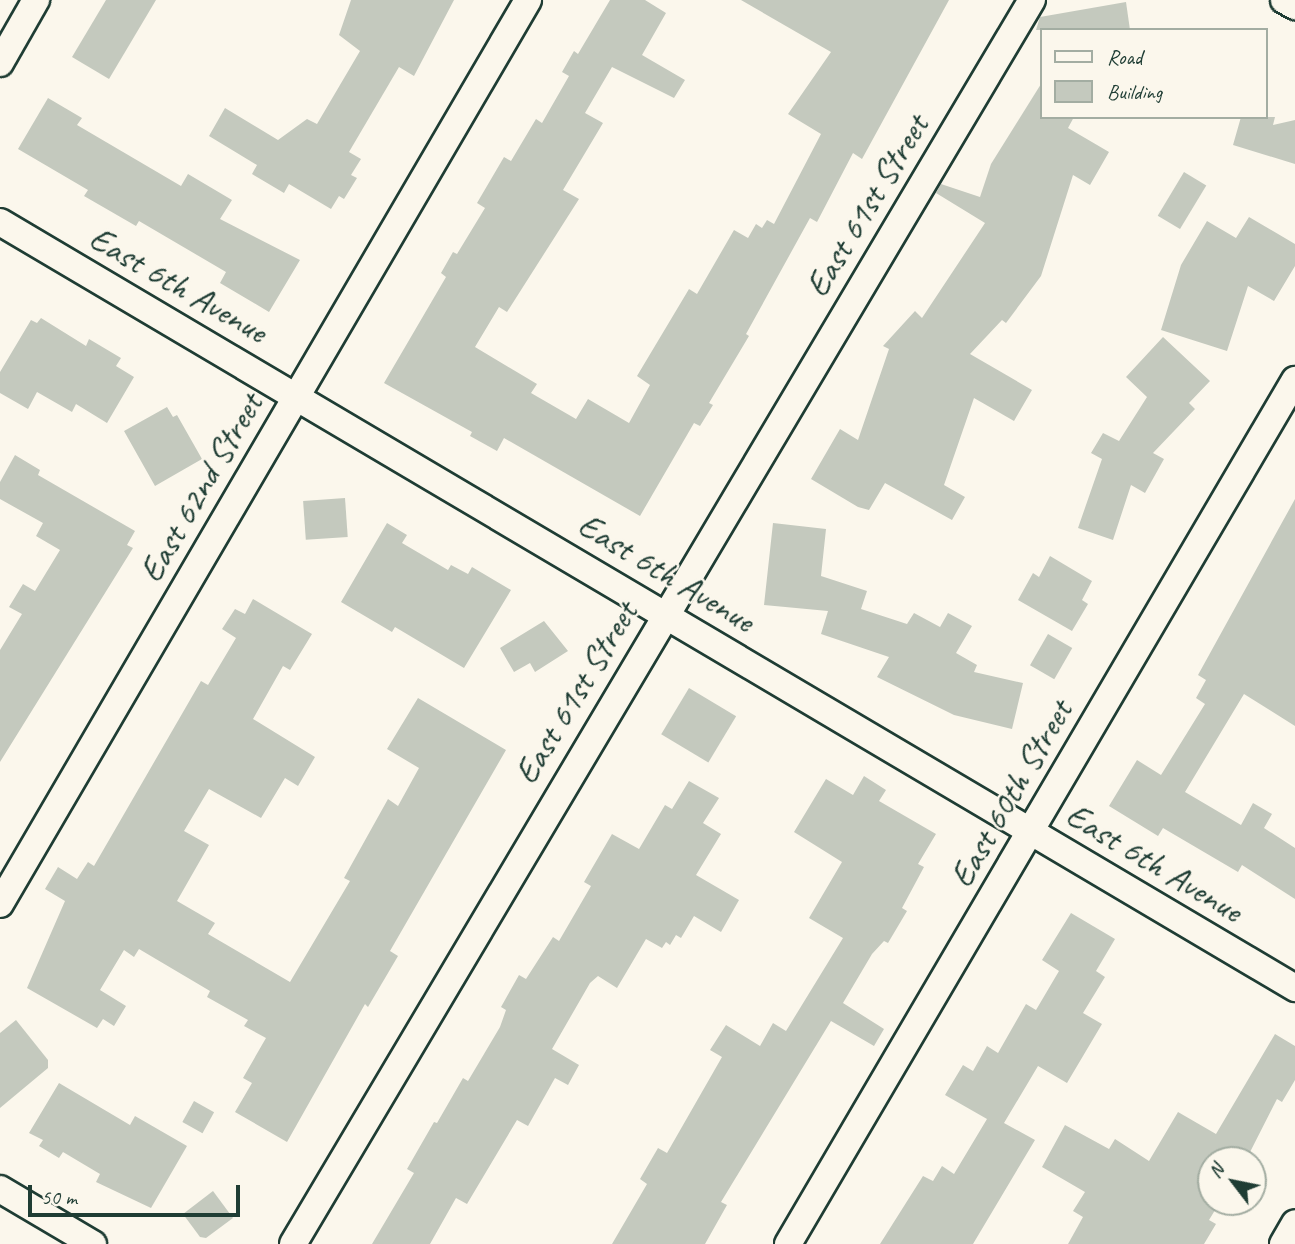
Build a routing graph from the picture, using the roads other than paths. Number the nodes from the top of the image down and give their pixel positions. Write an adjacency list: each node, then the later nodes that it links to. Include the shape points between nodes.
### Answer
1 (36, 0): 6 (street)
2 (528, 0): 9 (street, East 62nd Street)
3 (1032, 0): 10 (street, East 61st Street)
4 (1284, 0): 5 (street)
5 (1295, 6)
6 (0, 63)
7 (0, 222): 9 (street, East 6th Avenue)
8 (1295, 380): 11 (street, East 60th Street)
9 (296, 395): 10 (street, East 6th Avenue); 12 (street, East 62nd Street)
10 (665, 612): 11 (street, East 6th Avenue); 17 (street, East 61st Street)
11 (1031, 830): 13 (street, East 6th Avenue); 18 (street, East 60th Street)
12 (0, 904)
13 (1295, 988)
14 (0, 1189): 16 (street)
15 (1295, 1223): 19 (street)
16 (93, 1244)
17 (292, 1244)
18 (788, 1244)
19 (1283, 1244)

